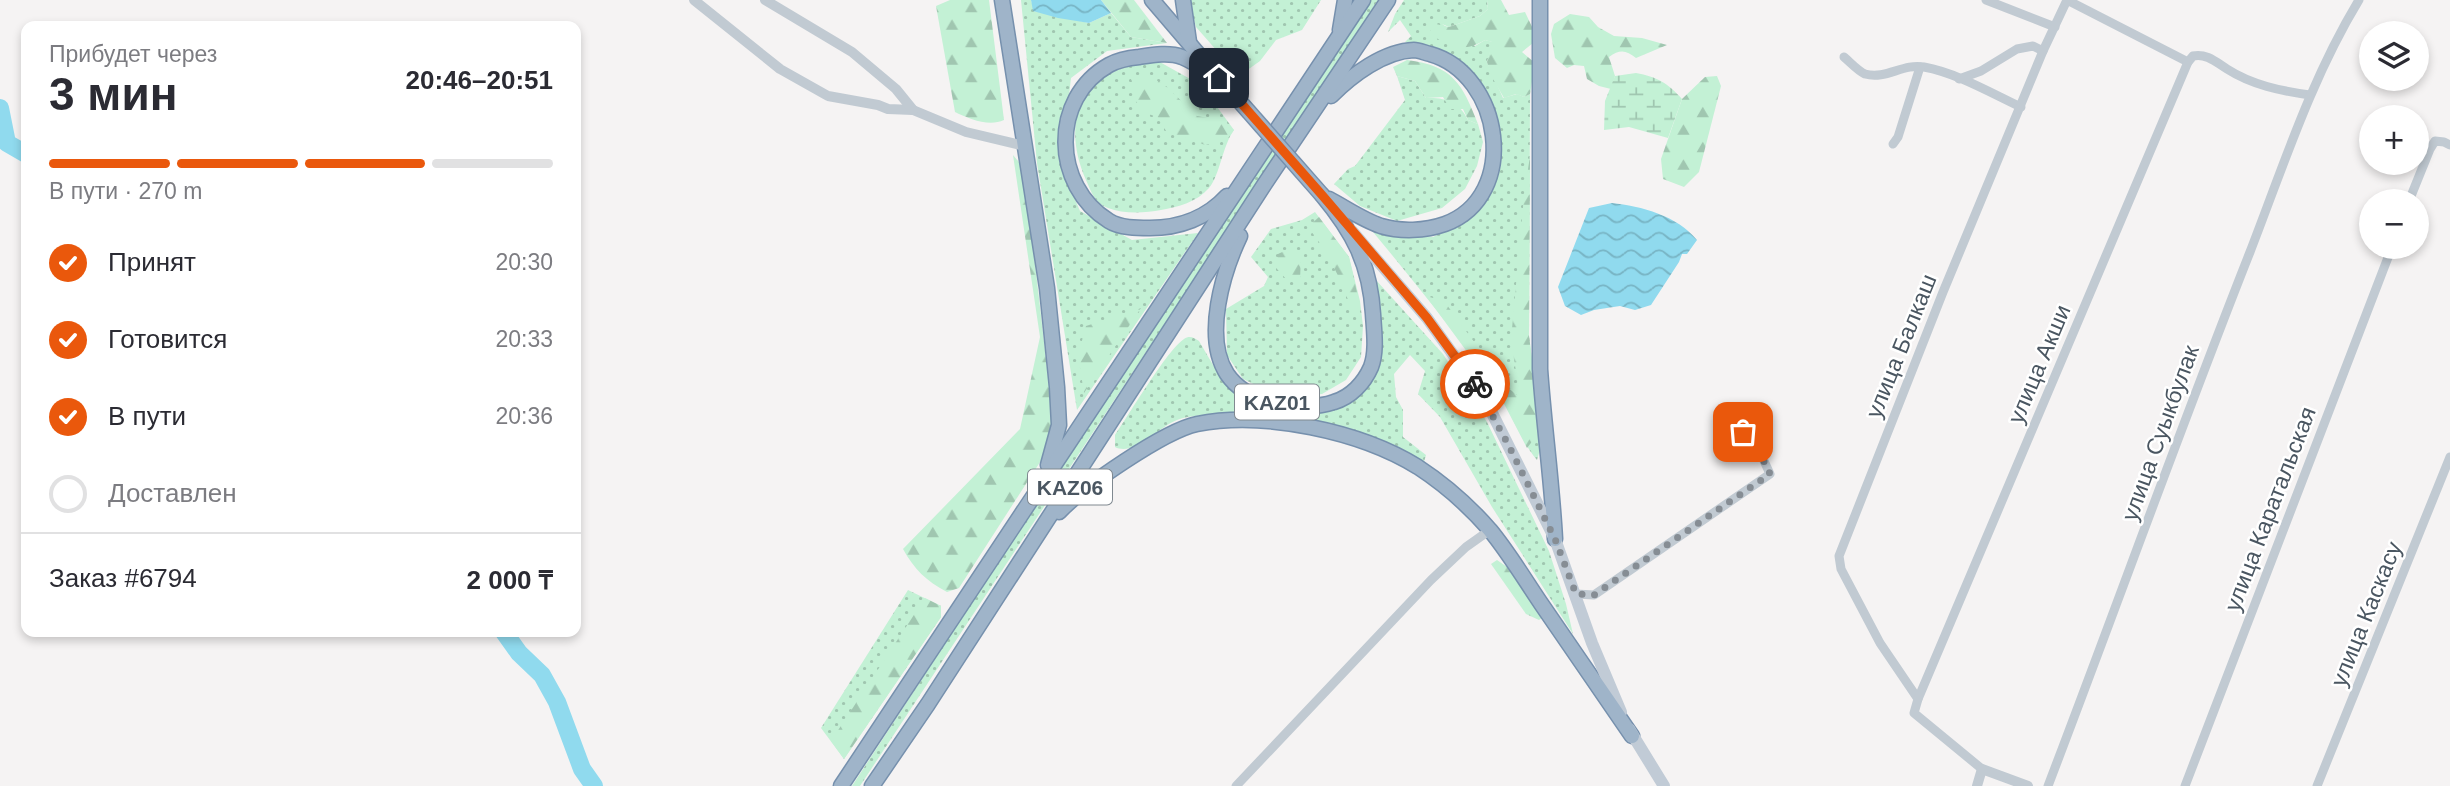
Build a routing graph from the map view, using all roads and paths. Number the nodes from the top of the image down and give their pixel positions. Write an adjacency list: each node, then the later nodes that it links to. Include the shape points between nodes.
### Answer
1 (694, 0): 24 (street, via 780,69 828,96)
2 (765, 0): 24 (street, via 852,52 896,89)
3 (1002, 0): 28 (highway)
4 (1152, 0): 15 (highway, KАZ01)
5 (1183, 0): 15 (highway)
6 (1345, 0): 14 (highway)
7 (1363, 0): 14 (highway, KАZ06)
8 (1388, 0): 25 (highway, KАZ06)
9 (1540, 0): 39 (highway, via 1540,369)
10 (1986, 0): 13 (street)
11 (2067, 0): 13 (street, улица Балкаш); 18 (street)
12 (2359, 0): 22 (street, улица Суыкбулак)
13 (2055, 27): 16 (street, улица Балкаш)
14 (1339, 37): 29 (highway, KАZ06)
15 (1189, 44): 20 (highway, KАZ01)
16 (2043, 51): 21 (street, via 2033,46 2017,49); 23 (street, улица Балкаш)
17 (1844, 57): 19 (street, via 1863,73 1881,76 1904,67)
18 (2188, 62): 22 (street, via 2203,54 2270,88); 42 (street, улица Акши)
19 (1920, 67): 21 (street); 26 (street)
20 (1219, 78): 29 (highway, via 1181,56 1167,54 1107,65 1075,97 1066,120 1066,161 1090,204 1110,222 1132,228 1167,228 1197,218 1219,205); 32 (highway, KАZ01, bridge)
21 (1959, 79): 23 (street)
22 (2310, 95): 51 (street, улица Суыкбулак)
23 (2021, 107): 42 (street, улица Балкаш, via 1839,556 1841,569 1880,643)
24 (913, 110): 28 (street, via 966,132)
25 (1311, 116): 30 (highway, KАZ06); 32 (highway, via 1363,70 1389,56 1416,50 1444,58 1469,79 1480,95 1494,139 1495,162 1482,195 1470,210 1436,227 1381,225)
26 (1892, 144)
27 (2450, 145): 31 (street, via 2435,141)
28 (1025, 146): 37 (highway, via 1057,387 1059,425)
29 (1249, 172): 37 (highway, KАZ06)
30 (1264, 185): 33 (highway, KАZ01, via 1227,264 1218,302 1221,361 1237,386 1251,394 1289,405 1335,402 1362,383 1372,365 1372,301 1365,267); 40 (highway, KАZ06)
31 (2414, 189)
32 (1322, 195): 33 (highway, KАZ01)
33 (1345, 223): 39 (main road, via 1427,318 1485,399)
34 (2387, 259): 52 (street, улица Каратальская)
35 (1729, 414): 41 (street, via 1760,453 1770,474 1594,595)
36 (2450, 457): 53 (street, улица Каскасу)
37 (1043, 480): 45 (highway, KАZ06)
38 (1490, 530): 40 (highway, via 1418,467 1366,442 1283,424 1225,421 1195,425 1164,437 1116,468 1061,510); 43 (highway); 47 (street, via 1431,580)
39 (1555, 539): 41 (main road)
40 (1030, 549): 46 (highway, KАZ06)
41 (1576, 594): 43 (main road)
42 (1918, 699): 44 (street, улица Балкаш, via 1914,713)
43 (1632, 736): 48 (main road)
44 (1982, 769): 49 (street); 50 (street)
45 (841, 786)
46 (872, 786)
47 (1236, 786)
48 (1664, 786)
49 (1977, 786)
50 (2028, 786)
51 (2048, 786)
52 (2185, 786)
53 (2317, 786)

